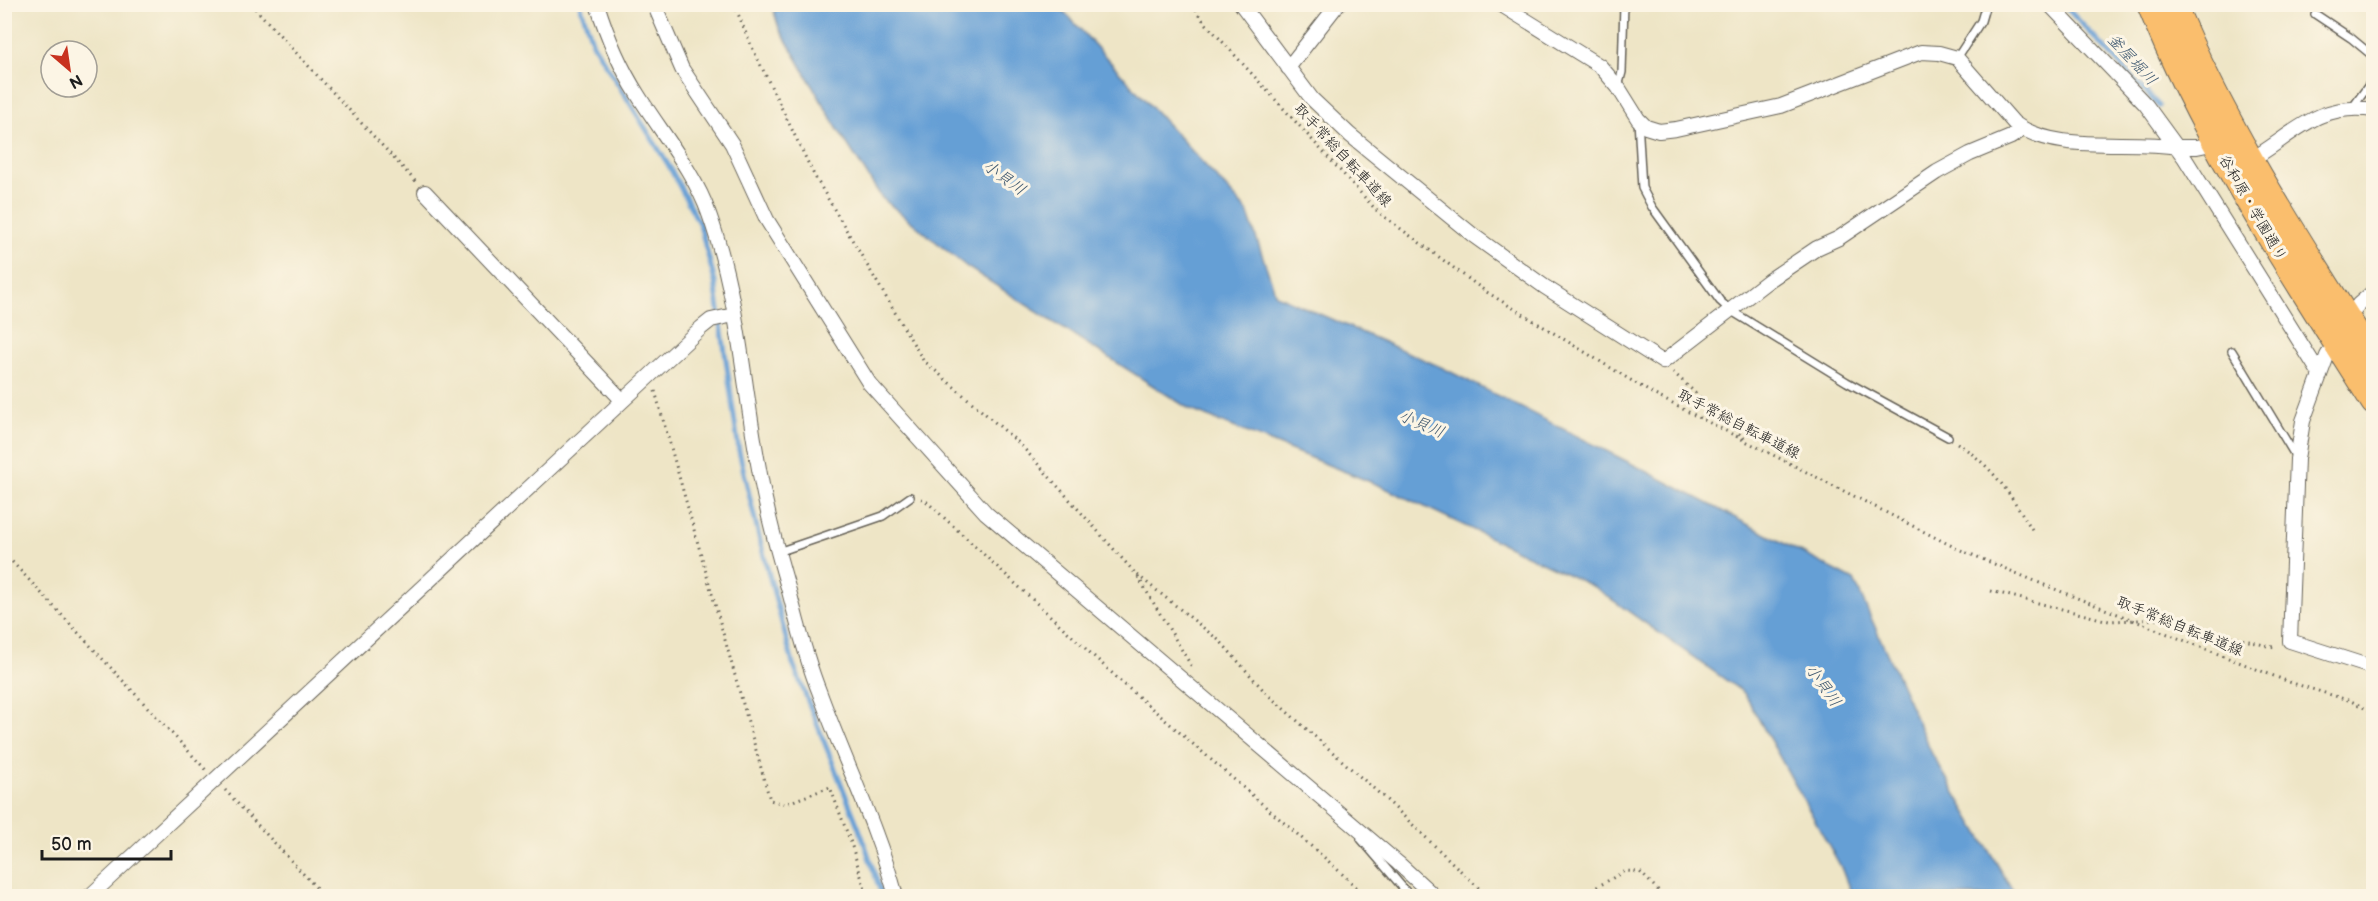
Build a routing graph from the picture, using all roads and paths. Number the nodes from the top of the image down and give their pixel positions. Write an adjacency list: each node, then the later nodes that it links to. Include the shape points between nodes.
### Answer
1 (251, 4): 27 (path)
2 (597, 4): 30 (street, via 607,38 632,85 709,212)
3 (654, 4): 51 (street, via 682,69 732,144 767,220 869,383 986,513)
4 (734, 4): 46 (path, via 814,175 923,360 1020,444)
5 (1193, 4): 40 (path, 取手常総自転車道線, via 1200,17 1378,212 1485,291 1655,395)
6 (1241, 4): 17 (street)
7 (1338, 4): 17 (street)
8 (1500, 4): 19 (street, via 1600,66)
9 (1624, 4): 19 (lane)
10 (1986, 4): 16 (lane, via 1981,21)
11 (2049, 4): 25 (street, via 2146,105)
12 (2150, 4): 24 (highway, 谷和原・学園通り, via 2190,97)
13 (2174, 4): 24 (highway, 谷和原・学園通り)
14 (2314, 14): 15 (lane)
15 (2373, 57)
16 (1957, 58): 22 (street, via 1921,52 1781,106 1677,129 1659,131); 23 (street)
17 (1288, 68): 34 (street, via 1312,99 1412,188 1545,287)
18 (2373, 78): 20 (lane)
19 (1618, 87): 22 (street)
20 (2354, 107): 21 (street); 26 (street, via 2307,121)
21 (2373, 110)
22 (1638, 119): 29 (lane, via 1642,188 1652,207)
23 (2023, 129): 25 (street, via 2061,141); 29 (street, via 1936,172)
24 (2227, 140): 25 (street, via 2197,147); 26 (highway, 谷和原・学園通り)
25 (2175, 146): 35 (street)
26 (2241, 166): 31 (highway, 谷和原・学園通り, via 2270,239)
27 (425, 192): 37 (street)
28 (2373, 291): 31 (street)
29 (1730, 310): 34 (street); 39 (lane, via 1847,382)
30 (734, 315): 36 (street, via 711,320); 44 (street, via 750,420)
31 (2341, 330): 33 (highway, 谷和原・学園通り); 35 (street); 38 (highway, 谷和原・学園通り)
32 (2232, 351): 41 (lane)
33 (2373, 361)
34 (1663, 362): 40 (path)
35 (2320, 374): 41 (street, via 2303,422)
36 (650, 375): 37 (street); 57 (path, via 771,800 785,804 830,787)
37 (621, 400): 53 (street)
38 (2373, 402)
39 (1948, 437): 43 (path, via 1979,458 2001,480)
40 (1749, 443): 48 (path, 取手常総自転車道線, via 1956,548)
41 (2297, 459): 49 (street)
42 (910, 497): 44 (lane, via 883,516); 59 (path, via 925,500 1126,686)
43 (2033, 531)
44 (778, 552): 58 (street, via 818,690 886,860)
45 (4, 553): 53 (path)
46 (1135, 573): 51 (path, via 1196,672); 62 (path, via 1221,642 1266,693 1391,804)
47 (1991, 591): 48 (path, via 2109,621)
48 (2133, 620): 49 (path, via 2167,618 2271,647); 52 (path, 取手常総自転車道線, via 2289,682 2351,701)
49 (2290, 641): 50 (street)
50 (2373, 668)
51 (1206, 700): 54 (street)
52 (2373, 713)
53 (215, 779): 55 (street); 56 (path)
54 (1338, 812): 60 (lane); 61 (street)
55 (90, 897)
56 (324, 897)
57 (867, 897)
58 (896, 897)
59 (1366, 897)
60 (1410, 897)
61 (1434, 897)
62 (1487, 897)
63 (1581, 897): 64 (path, via 1625,871 1640,872)
64 (1664, 897)

